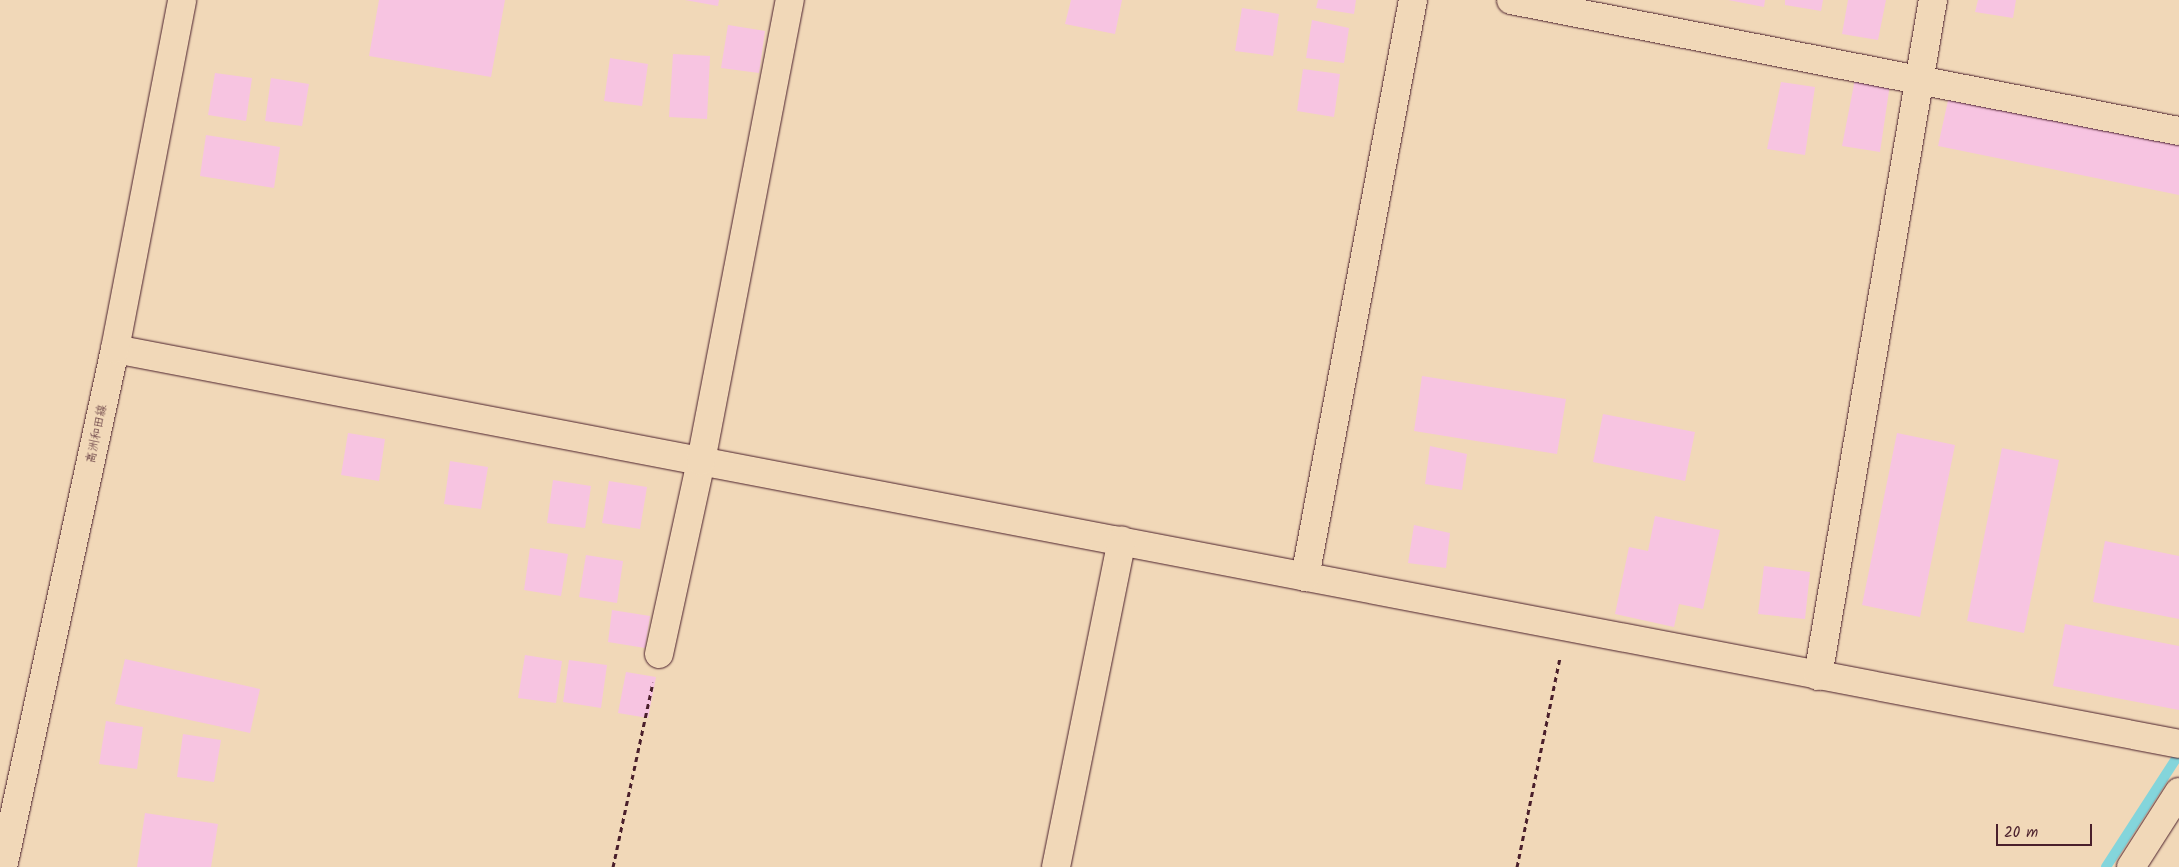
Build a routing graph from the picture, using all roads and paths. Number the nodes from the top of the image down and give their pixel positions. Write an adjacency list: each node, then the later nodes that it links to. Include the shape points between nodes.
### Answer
1 (182, 0): 8 (street, 高洲和田線)
2 (790, 0): 9 (street)
3 (1413, 0): 11 (street)
4 (1512, 0): 6 (street)
5 (1933, 0): 6 (street)
6 (1922, 80): 7 (street); 14 (street)
7 (2179, 131)
8 (115, 349): 9 (street); 17 (street, 高洲和田線)
9 (701, 461): 10 (street); 13 (street)
10 (1122, 541): 11 (street); 19 (street)
11 (1305, 577): 12 (street)
12 (1566, 627): 14 (street); 20 (path)
13 (659, 654): 18 (path)
14 (1818, 676): 15 (street)
15 (2175, 743)
16 (2179, 792): 21 (street)
17 (3, 867)
18 (613, 867)
19 (1056, 867)
20 (1516, 867)
21 (2131, 867)

